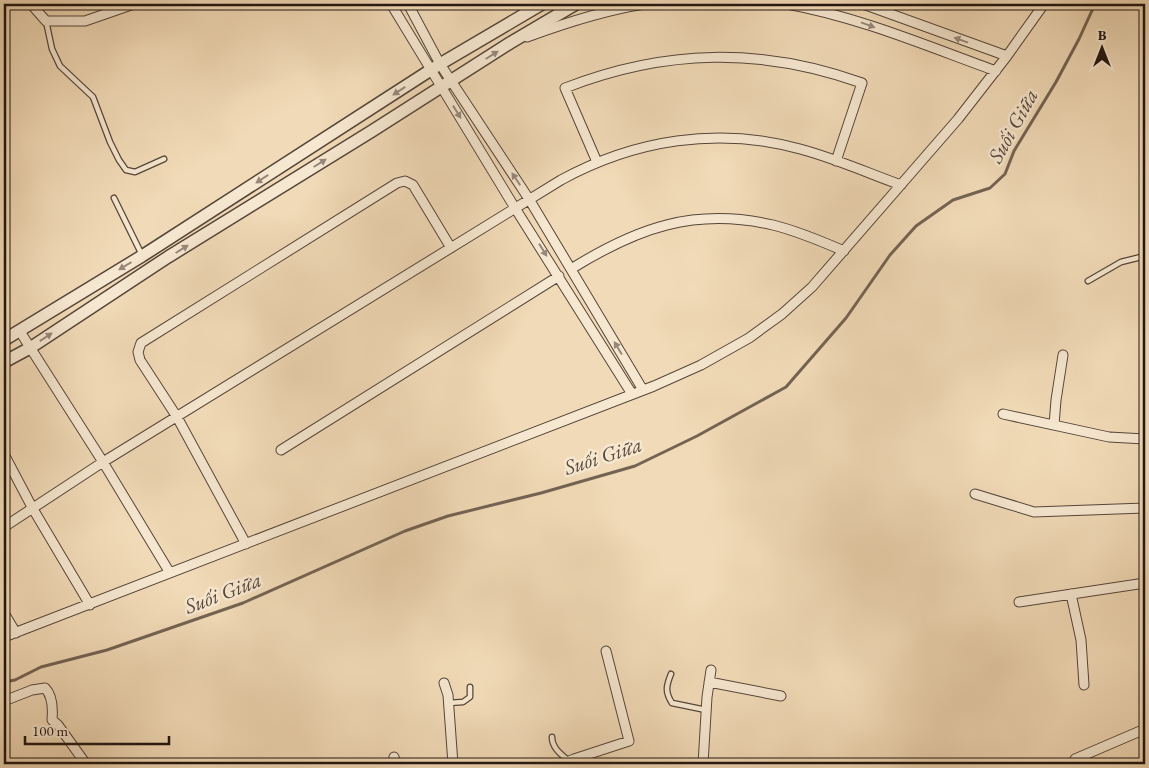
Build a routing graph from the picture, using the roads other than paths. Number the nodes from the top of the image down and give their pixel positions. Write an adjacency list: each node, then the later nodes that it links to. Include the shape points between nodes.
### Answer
1 (31, 4): 11 (street)
2 (134, 4): 11 (street, via 84,21)
3 (391, 4): 14 (street)
4 (408, 4): 14 (street)
5 (542, 4): 14 (street)
6 (576, 4): 12 (street)
7 (645, 4): 12 (street, via 578,19)
8 (787, 4): 15 (street, one-way to 15, via 862,22)
9 (863, 4): 13 (street, one-way to 9)
10 (1044, 4): 13 (street)
11 (46, 21): 17 (lane, via 52,49 60,66 93,97 110,142 126,170 136,172)
12 (510, 43): 16 (street, one-way to 12)
13 (1007, 56): 15 (street)
14 (435, 67): 16 (street); 26 (street, one-way to 26)
15 (996, 71): 20 (street)
16 (446, 84): 22 (street, one-way to 16); 23 (street, one-way to 23); 33 (street, one-way to 16, via 168,257)
17 (164, 160)
18 (836, 161): 19 (street, via 781,144 724,138 658,144); 19 (street, via 862,84 800,65 757,58 714,57 642,64 565,88); 20 (street)
19 (597, 162): 22 (street)
20 (901, 185): 25 (street)
21 (114, 198): 26 (lane)
22 (529, 199): 23 (street); 28 (street)
23 (515, 208): 24 (street); 29 (street, one-way to 29)
24 (451, 248): 39 (street); 39 (street, via 413,185 405,181 397,183 141,343 140,360)
25 (844, 251): 28 (street, via 773,225 700,220 667,224 636,234 606,247); 36 (street, via 797,301 760,331 700,365)
26 (142, 256): 31 (street, one-way to 31)
27 (1145, 256): 30 (lane, via 1121,262)
28 (571, 269): 36 (street, one-way to 28)
29 (559, 276): 37 (street); 42 (street)
30 (1088, 281)
31 (19, 330): 32 (street); 33 (street)
32 (4, 340)
33 (30, 348): 35 (street); 44 (street)
34 (1063, 355): 40 (street)
35 (4, 362)
36 (643, 390): 37 (street)
37 (632, 394): 49 (street)
38 (1003, 414): 40 (street)
39 (177, 416): 44 (street); 49 (street)
40 (1054, 425): 41 (street, via 1109,437)
41 (1145, 440)
42 (281, 450)
43 (4, 454): 46 (street)
44 (104, 462): 46 (street); 50 (street)
45 (975, 494): 47 (street, via 1034,512)
46 (33, 508): 48 (street); 54 (street)
47 (1145, 508)
48 (4, 527)
49 (246, 544): 50 (street)
50 (170, 573): 54 (street)
51 (1145, 583): 52 (street)
52 (1071, 594): 53 (street); 63 (street, via 1081,640)
53 (1019, 602)
54 (90, 605): 56 (street)
55 (4, 613): 56 (street)
56 (16, 633): 57 (street)
57 (4, 637)
58 (606, 651): 72 (street, via 629,741)
59 (711, 670): 61 (street)
60 (671, 674): 68 (lane, via 666,693 672,703)
61 (709, 682): 65 (street); 68 (street)
62 (444, 683): 67 (street)
63 (1084, 685)
64 (470, 687): 67 (lane, via 470,697 463,702)
65 (781, 696)
66 (4, 700): 73 (street, via 39,689 48,690 52,720)
67 (448, 703): 74 (street)
68 (706, 710): 75 (street)
69 (1145, 729): 71 (street)
70 (552, 737): 72 (lane, via 557,751)
71 (1075, 759)
72 (568, 763)
73 (86, 764)
74 (453, 764)
75 (703, 764)

